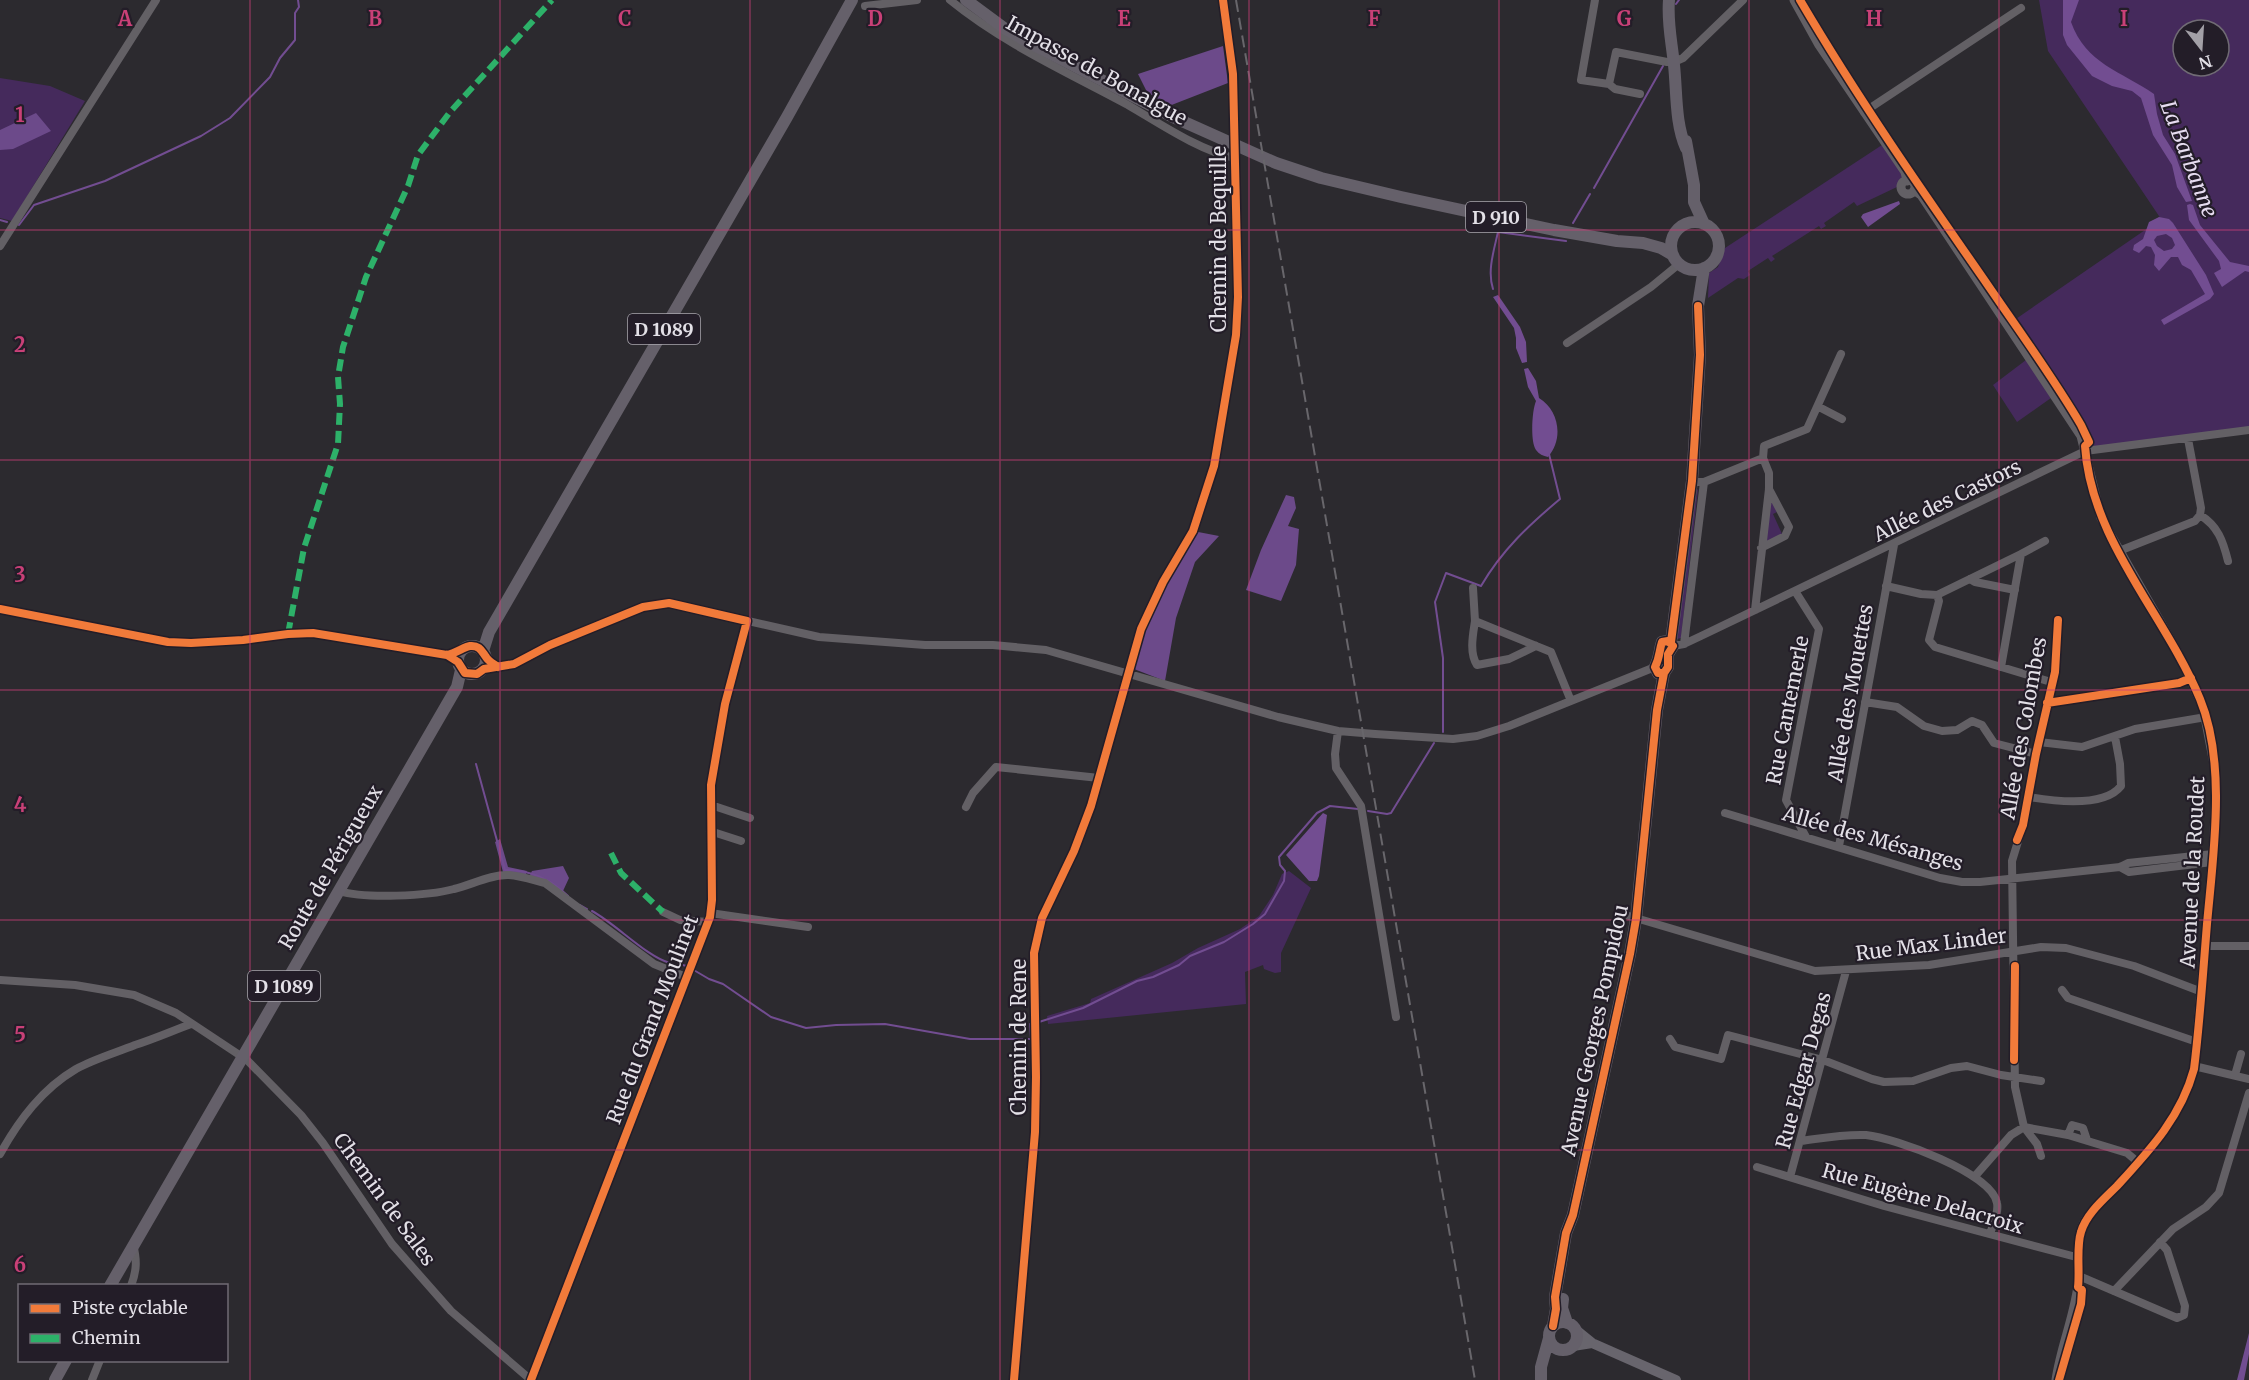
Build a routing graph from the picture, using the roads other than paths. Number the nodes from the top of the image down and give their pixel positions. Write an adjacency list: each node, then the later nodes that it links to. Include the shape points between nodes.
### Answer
1 (156, 0): 25 (street)
2 (844, 0): 14 (main road, D 1089)
3 (852, 0): 14 (main road, D 1089)
4 (917, 0): 12 (street)
5 (950, 0): 19 (street, Impasse de Bonalgue, via 1013,45 1201,145)
6 (966, 0): 24 (main road, D 910, via 1028,42 1226,143 1276,163 1401,197)
7 (1222, 0): 19 (street, Chemin de Bequille, via 1233,74)
8 (1595, 0): 16 (street, via 1581,80)
9 (1743, 0): 15 (street, via 1683,58)
10 (1794, 0): 18 (street, Avenue de la Roudet)
11 (1668, 1): 15 (main road)
12 (865, 6)
13 (2021, 8): 18 (street)
14 (838, 25): 58 (main road, D 1089, via 489,632)
15 (1670, 62): 16 (street, via 1616,52); 20 (main road)
16 (1609, 84): 17 (street)
17 (1640, 94)
18 (1864, 112): 35 (street, Avenue de la Roudet, via 1905,172 1907,180 1902,190 1909,194 1914,190 1924,199 2081,436)
19 (1235, 158): 62 (street, Chemin de Bequille, via 1236,335 1214,466 1193,531 1141,628)
20 (1694, 200): 21 (main road); 22 (main road)
21 (1686, 224): 22 (main road); 23 (main road)
22 (1704, 224): 27 (main road, via 1713,231 1719,248 1714,260)
23 (1674, 234): 24 (main road, D 910, via 1648,240); 26 (main road, via 1671,244)
24 (1590, 236): 26 (main road, D 910, via 1661,248)
25 (0, 246)
26 (1680, 263): 27 (main road); 28 (main road, Avenue Georges Pompidou, via 1694,280); 29 (street)
27 (1704, 268): 28 (main road, Avenue Georges Pompidou)
28 (1698, 306): 56 (main road, Avenue Georges Pompidou, via 1700,355 1694,439 1665,622)
29 (1567, 344)
30 (1841, 354): 31 (street)
31 (1819, 406): 32 (street); 36 (street, via 1807,429 1764,446)
32 (1842, 419)
33 (2249, 430): 34 (street, Allée des Castors)
34 (2188, 439): 35 (street, Allée des Castors); 38 (street)
35 (2085, 451): 40 (street, Allée des Castors); 42 (street, Avenue de la Roudet, via 2101,518)
36 (1763, 458): 37 (street, via 1769,473); 56 (street, via 1701,482)
37 (1769, 489): 41 (street); 41 (street, via 1789,527 1785,536)
38 (2200, 515): 42 (street, via 2195,521); 44 (street, via 2221,536)
39 (2045, 541): 43 (street)
40 (1894, 545): 46 (street, Allée des Mouettes); 49 (street, Allée des Castors)
41 (1761, 548): 52 (street)
42 (2119, 551): 63 (street, Avenue de la Roudet)
43 (2021, 554): 45 (street); 48 (street)
44 (2228, 561)
45 (1970, 579): 48 (street); 50 (street)
46 (1886, 586): 50 (street); 66 (street, Allée des Mouettes)
47 (1473, 588): 55 (street)
48 (2015, 590): 60 (street)
49 (1795, 591): 52 (street, Allée des Castors); 80 (street, Rue Cantemerle, via 1819,629 1786,800)
50 (1937, 595): 60 (street, via 1931,644)
51 (0, 609): 59 (street, via 168,642 313,633)
52 (1755, 610): 56 (street, Allée des Castors)
53 (2058, 620): 64 (street, Allée des Colombes)
54 (747, 621): 58 (street, via 669,603 644,607 514,664 498,667); 62 (street, via 819,637 1046,650); 75 (street, Rue du Grand Moulinet, via 725,704)
55 (1475, 621): 57 (street); 57 (street, via 1477,665 1509,659)
56 (1673, 644): 61 (main road, Avenue Georges Pompidou, via 1667,670)
57 (1536, 646): 65 (street, via 1551,652)
58 (482, 656): 59 (main road, via 466,648); 59 (main road, via 477,674)
59 (460, 663): 85 (main road, Route de Périgueux / D 1089, via 457,687)
60 (2001, 667): 64 (street)
61 (1659, 671): 65 (street); 88 (main road, Avenue Georges Pompidou)
62 (1129, 674): 69 (street); 73 (street, Chemin de Rene)
63 (2191, 678): 67 (street); 68 (street, Avenue de la Roudet)
64 (2051, 682): 67 (street, Allée des Colombes)
65 (1571, 701): 69 (street, via 1477,736 1453,739)
66 (1865, 702): 72 (street, via 1897,707 1924,726 1942,731 1957,730 1972,721 1982,725 1994,743); 82 (street, Allée des Mouettes)
67 (2047, 703): 71 (street, Allée des Colombes)
68 (2206, 717): 70 (street, via 2135,729); 83 (street, Avenue de la Roudet, via 2215,777)
69 (1338, 731): 99 (street, via 1336,768 1361,806)
70 (2115, 737): 71 (street, via 2082,747); 74 (street, via 2121,786 2115,794 2066,801)
71 (2039, 742): 72 (street, Allée des Colombes)
72 (2036, 754): 74 (street, Allée des Colombes)
73 (1099, 778): 76 (street, via 996,766); 139 (street, Chemin de Rene, via 1074,851 1042,918 1034,953 1035,1132)
74 (2029, 797): 84 (street, Allée des Colombes, via 2012,861)
75 (711, 805): 78 (street); 79 (street, Rue du Grand Moulinet)
76 (966, 807)
77 (1725, 813): 80 (street, Allée des Mésanges)
78 (750, 818)
79 (710, 831): 81 (street); 87 (street, Rue du Grand Moulinet)
80 (1806, 837): 82 (street, Allée des Mésanges)
81 (741, 841)
82 (1839, 846): 84 (street, Allée des Mésanges, via 1940,878 1962,882)
83 (2213, 858): 84 (street, Allée des Mésanges, via 2129,872 2120,867); 91 (street, Avenue de la Roudet)
84 (2013, 879): 93 (street, Allée des Colombes)
85 (339, 891): 95 (street, via 421,895 507,875 530,879 545,883 654,964); 104 (main road, Route de Périgueux / D 1089)
86 (663, 912): 89 (street, via 680,920)
87 (710, 913): 89 (street, Rue du Grand Moulinet); 90 (street)
88 (1632, 918): 94 (street, Rue Max Linder, via 1815,971); 120 (main road, Avenue Georges Pompidou, via 1630,954)
89 (708, 922): 95 (street, Rue du Grand Moulinet)
90 (807, 927)
91 (2206, 946): 92 (street); 98 (street, Avenue de la Roudet)
92 (2249, 946)
93 (2012, 952): 94 (street, Rue Max Linder, via 1929,965); 98 (street, Rue Max Linder, via 2066,948 2134,966); 108 (street, Allée des Colombes)
94 (1846, 970): 105 (street, Rue Edgar Degas)
95 (686, 976): 138 (street, Rue du Grand Moulinet)
96 (0, 980): 100 (street, Chemin de Sales, via 75,985 134,995 176,1013)
97 (2062, 990): 102 (street, via 2068,999)
98 (2202, 992): 102 (street, Avenue de la Roudet)
99 (1396, 1017)
100 (191, 1024): 104 (street, Chemin de Sales); 114 (street, via 98,1059 68,1075 28,1109)
101 (1670, 1040): 105 (street, via 1675,1047 1722,1059 1728,1035)
102 (2197, 1042): 106 (street, Avenue de la Roudet)
103 (2241, 1054): 107 (street)
104 (242, 1057): 123 (main road, Route de Périgueux / D 1089); 138 (street, Chemin de Sales, via 301,1114 392,1244 451,1311)
105 (1823, 1060): 108 (street, via 1884,1082 1913,1081 1966,1066); 113 (street, Rue Edgar Degas)
106 (2194, 1066): 107 (street); 116 (street, Avenue de la Roudet, via 2188,1090 2172,1122)
107 (2235, 1076): 109 (street)
108 (2014, 1078): 110 (street); 112 (street, Allée des Colombes)
109 (2249, 1079)
110 (2040, 1081)
111 (2249, 1093): 122 (street, via 2219,1193)
112 (2024, 1126): 115 (street, Allée des Colombes); 116 (street, via 2068,1135 2072,1125 2083,1128 2087,1140 2127,1153); 118 (street)
113 (1801, 1141): 118 (street, via 1843,1135 1887,1139); 119 (street, Rue Edgar Degas)
114 (0, 1154)
115 (2042, 1156)
116 (2139, 1163): 124 (street, Avenue de la Roudet, via 2085,1220 2080,1234)
117 (1757, 1167): 119 (street, Rue Eugène Delacroix)
118 (1976, 1175): 121 (street, via 1998,1205)
119 (1790, 1177): 121 (street, Rue Eugène Delacroix)
120 (1572, 1215): 129 (main road, Avenue Georges Pompidou, via 1573,1234 1562,1308); 130 (main road, Avenue Georges Pompidou)
121 (1990, 1234): 124 (street, Rue Eugène Delacroix)
122 (2160, 1242): 128 (street); 128 (street, via 2167,1250 2186,1306 2184,1315 2177,1318)
123 (133, 1244): 126 (main road, Route de Périgueux / D 1089); 127 (street, via 137,1260)
124 (2080, 1258): 125 (street, Avenue de la Roudet)
125 (2079, 1276): 128 (street); 141 (street, Avenue de la Roudet, via 2076,1304)
126 (111, 1284)
127 (132, 1284)
128 (2114, 1291)
129 (1572, 1326): 130 (main road, via 1561,1322); 131 (main road); 132 (main road, via 1577,1338)
130 (1551, 1332): 132 (main road, via 1553,1346); 135 (main road, Avenue Georges Pompidou)
131 (1592, 1343): 132 (main road); 140 (main road)
132 (1567, 1348): 135 (main road, Avenue Georges Pompidou)
133 (65, 1362): 136 (main road)
134 (99, 1362): 137 (street)
135 (1541, 1374)
136 (55, 1380)
137 (92, 1380)
138 (531, 1380)
139 (1014, 1380)
140 (1676, 1380)
141 (2056, 1380)

